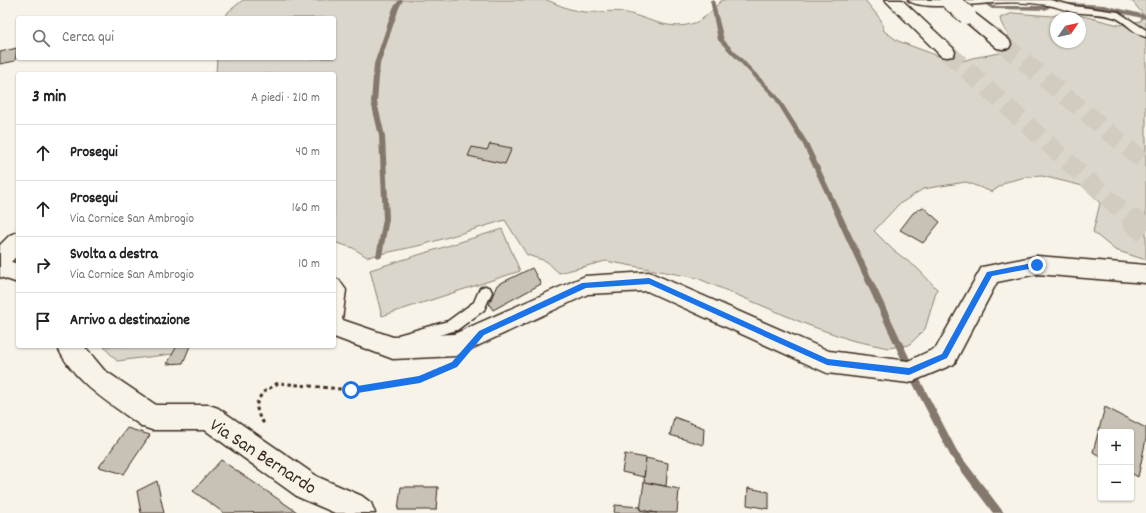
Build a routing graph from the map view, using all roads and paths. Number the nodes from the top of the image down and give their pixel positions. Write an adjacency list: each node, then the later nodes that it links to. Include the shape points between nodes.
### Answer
1 (893, 0): 7 (main road)
2 (913, 0): 4 (lane, via 932,3 977,3)
3 (949, 0): 6 (main road, bridge)
4 (992, 0): 5 (lane, via 1047,2 1115,14)
5 (1146, 34)
6 (1003, 44)
7 (947, 52)
8 (16, 243): 9 (main road)
9 (0, 259)
10 (0, 267): 11 (main road)
11 (16, 273)
12 (1146, 274): 17 (main road, via 1037,265 990,274 944,356 909,372 827,362 649,281 585,285 456,345 393,348)
13 (336, 286): 15 (lane, via 339,290)
14 (485, 292): 17 (lane, via 479,306 452,326 407,339)
15 (336, 312)
16 (336, 328): 17 (main road)
17 (375, 341)
18 (71, 348): 21 (main road, Via San Bernardo, via 95,378 152,418 209,417 308,487 352,506)
19 (448, 368): 20 (path, via 420,379 351,390 278,383 262,393 256,405 260,419)
20 (266, 424)
21 (361, 513)

